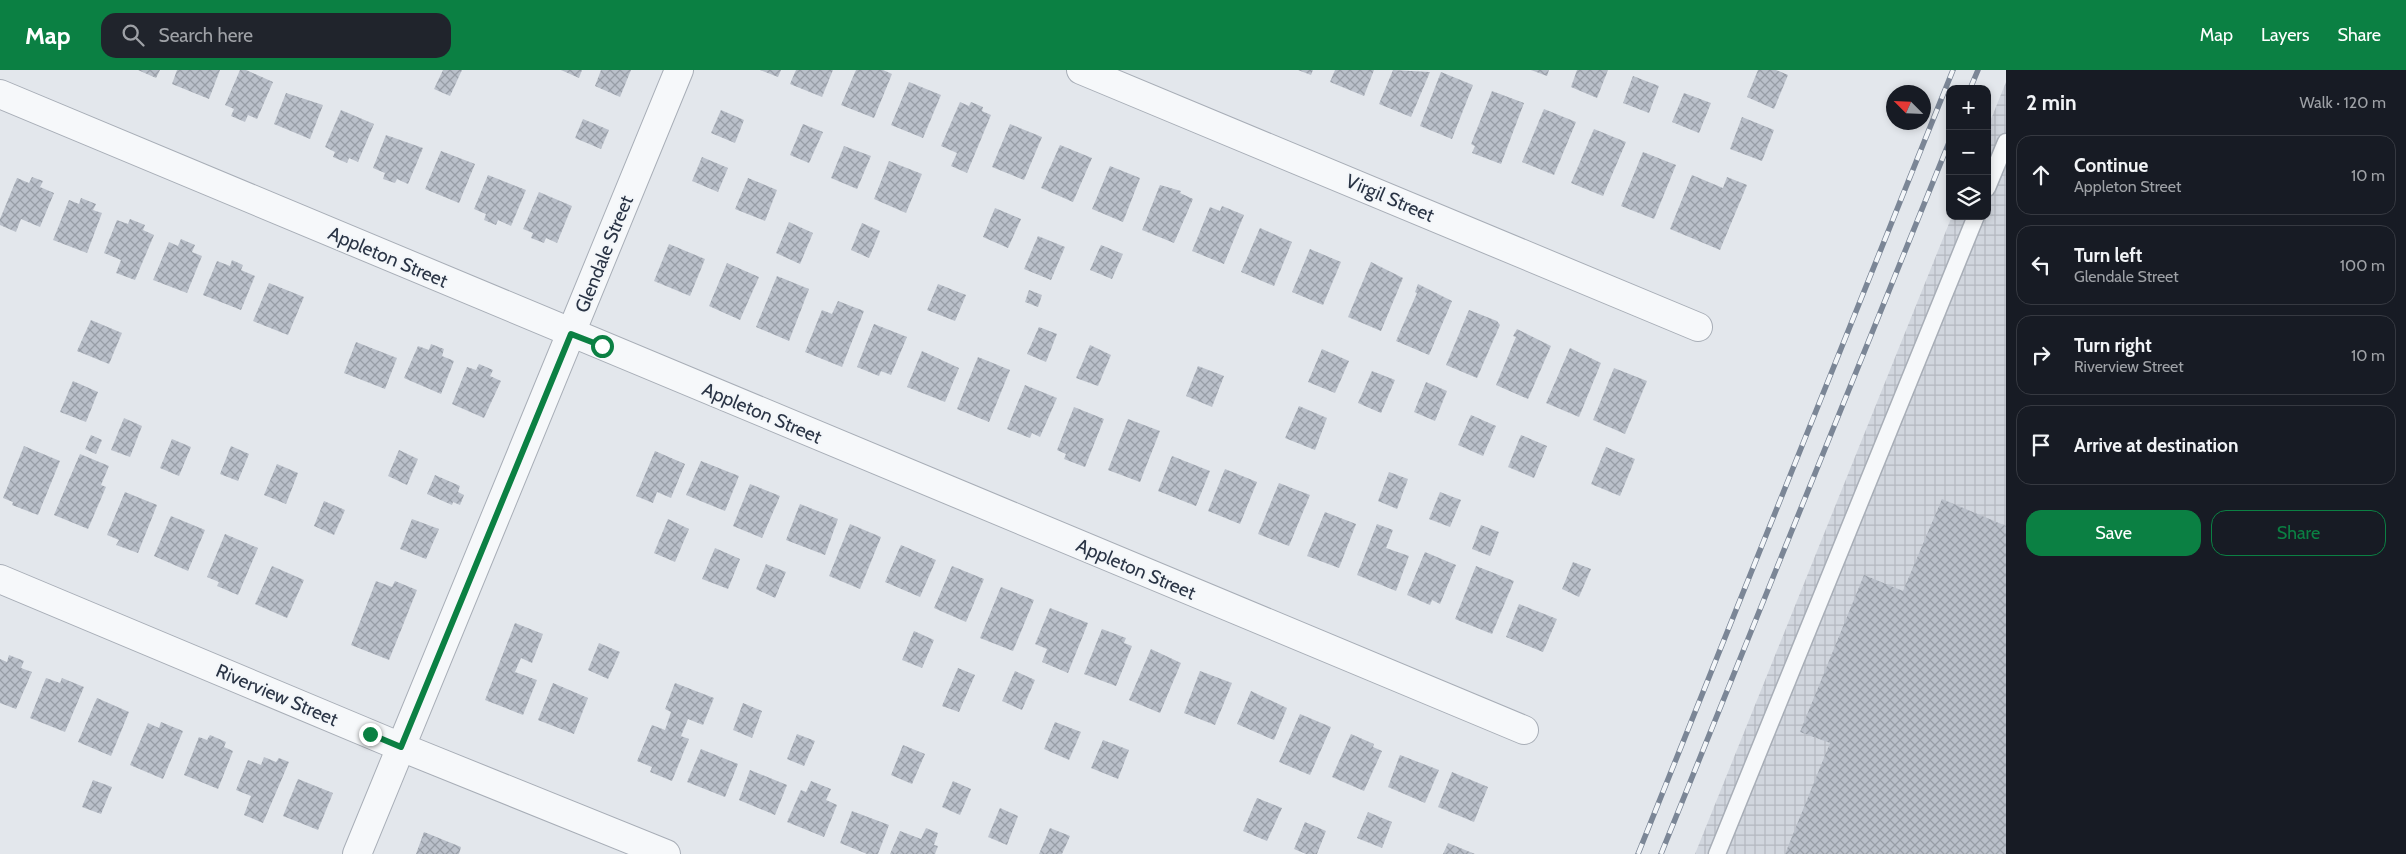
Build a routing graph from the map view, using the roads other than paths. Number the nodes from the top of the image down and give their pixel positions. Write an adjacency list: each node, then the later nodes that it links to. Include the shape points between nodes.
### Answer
1 (679, 70): 8 (street, Glendale Street)
2 (1081, 70): 7 (street, Virgil Street)
3 (0, 94): 8 (street, Appleton Street)
4 (2006, 142): 5 (lane)
5 (1991, 178)
6 (1974, 220): 14 (lane)
7 (1698, 327)
8 (571, 334): 10 (street, Appleton Street); 11 (street, Glendale Street)
9 (0, 579): 11 (street, Riverview Street)
10 (1524, 730)
11 (401, 747): 12 (street, Glendale Street); 13 (street, Riverview Street)
12 (357, 854)
13 (666, 854)
14 (1717, 854)

